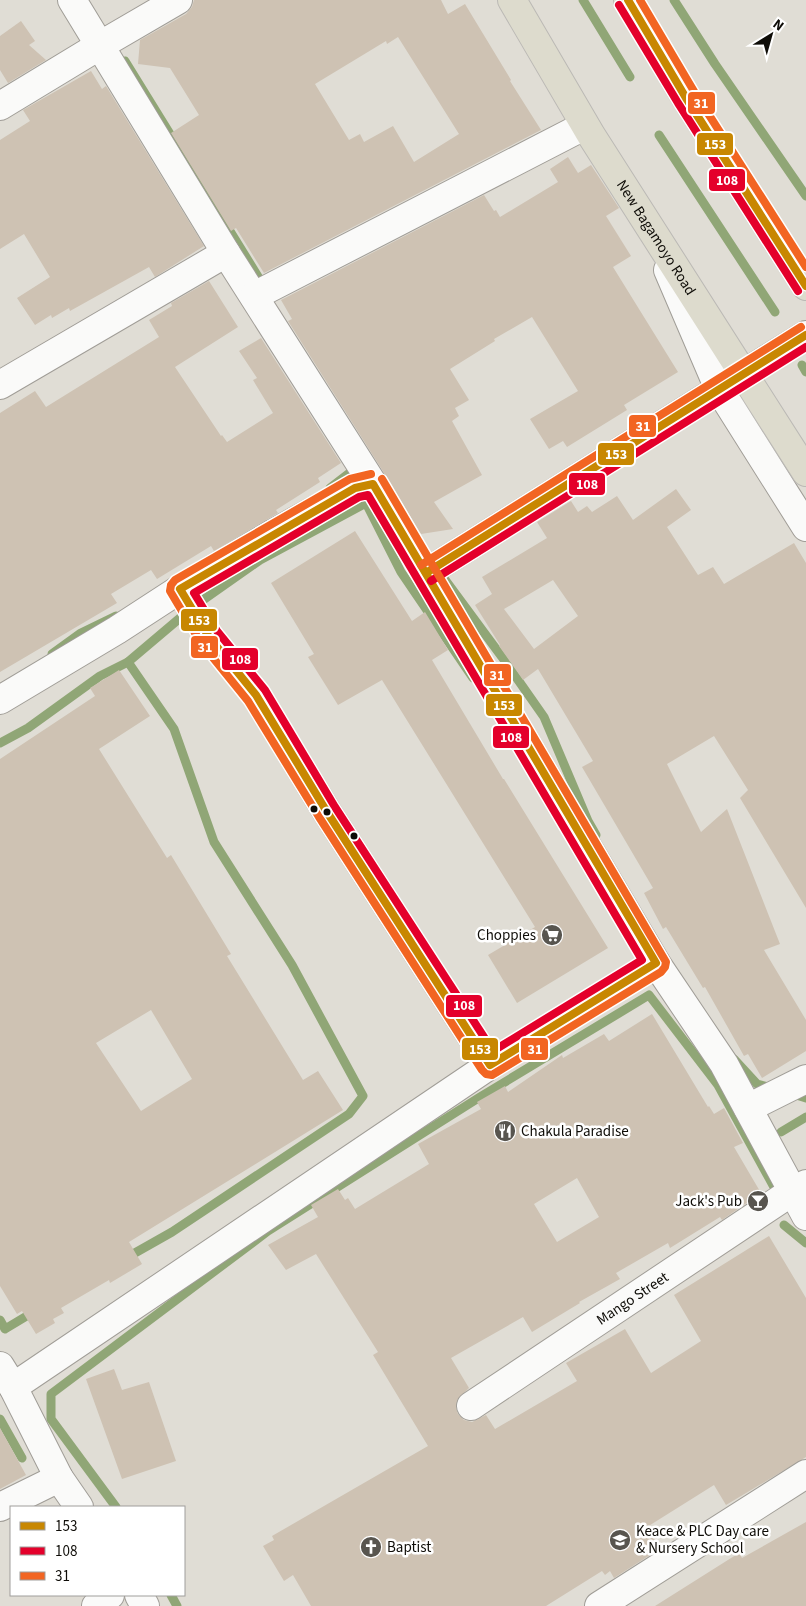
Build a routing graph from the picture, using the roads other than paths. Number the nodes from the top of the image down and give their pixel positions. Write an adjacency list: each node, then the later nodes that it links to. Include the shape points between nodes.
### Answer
1 (72, 0): 6 (street)
2 (178, 0): 6 (street)
3 (499, 0): 8 (street)
4 (512, 0): 13 (highway, New Bagamoyo Road, via 591,135)
5 (628, 0): 10 (highway, via 686,98)
6 (99, 46): 7 (street); 9 (street)
7 (0, 106)
8 (582, 127): 11 (street); 15 (street, via 658,248)
9 (226, 252): 11 (street); 14 (street)
10 (806, 286)
11 (254, 296): 17 (street)
12 (806, 335): 13 (street)
13 (744, 375): 15 (street); 16 (highway, New Bagamoyo Road)
14 (0, 385)
15 (719, 389): 18 (street); 19 (street)
16 (806, 472)
17 (373, 484): 19 (street); 20 (street, via 355,488)
18 (806, 527)
19 (426, 573): 22 (street)
20 (180, 588): 21 (street, via 118,630); 23 (street, via 209,637 256,695 327,812)
21 (0, 700)
22 (656, 963): 23 (street); 25 (street, via 724,1064)
23 (490, 1065): 28 (street)
24 (806, 1079): 25 (street)
25 (748, 1108): 26 (street)
26 (799, 1188): 27 (street); 29 (street, Mango Street)
27 (806, 1216)
28 (6, 1377): 31 (street)
29 (471, 1406)
30 (806, 1474): 36 (street)
31 (59, 1478): 32 (street); 33 (street)
32 (78, 1506)
33 (0, 1507)
34 (109, 1596): 35 (street)
35 (96, 1606)
36 (599, 1606)

